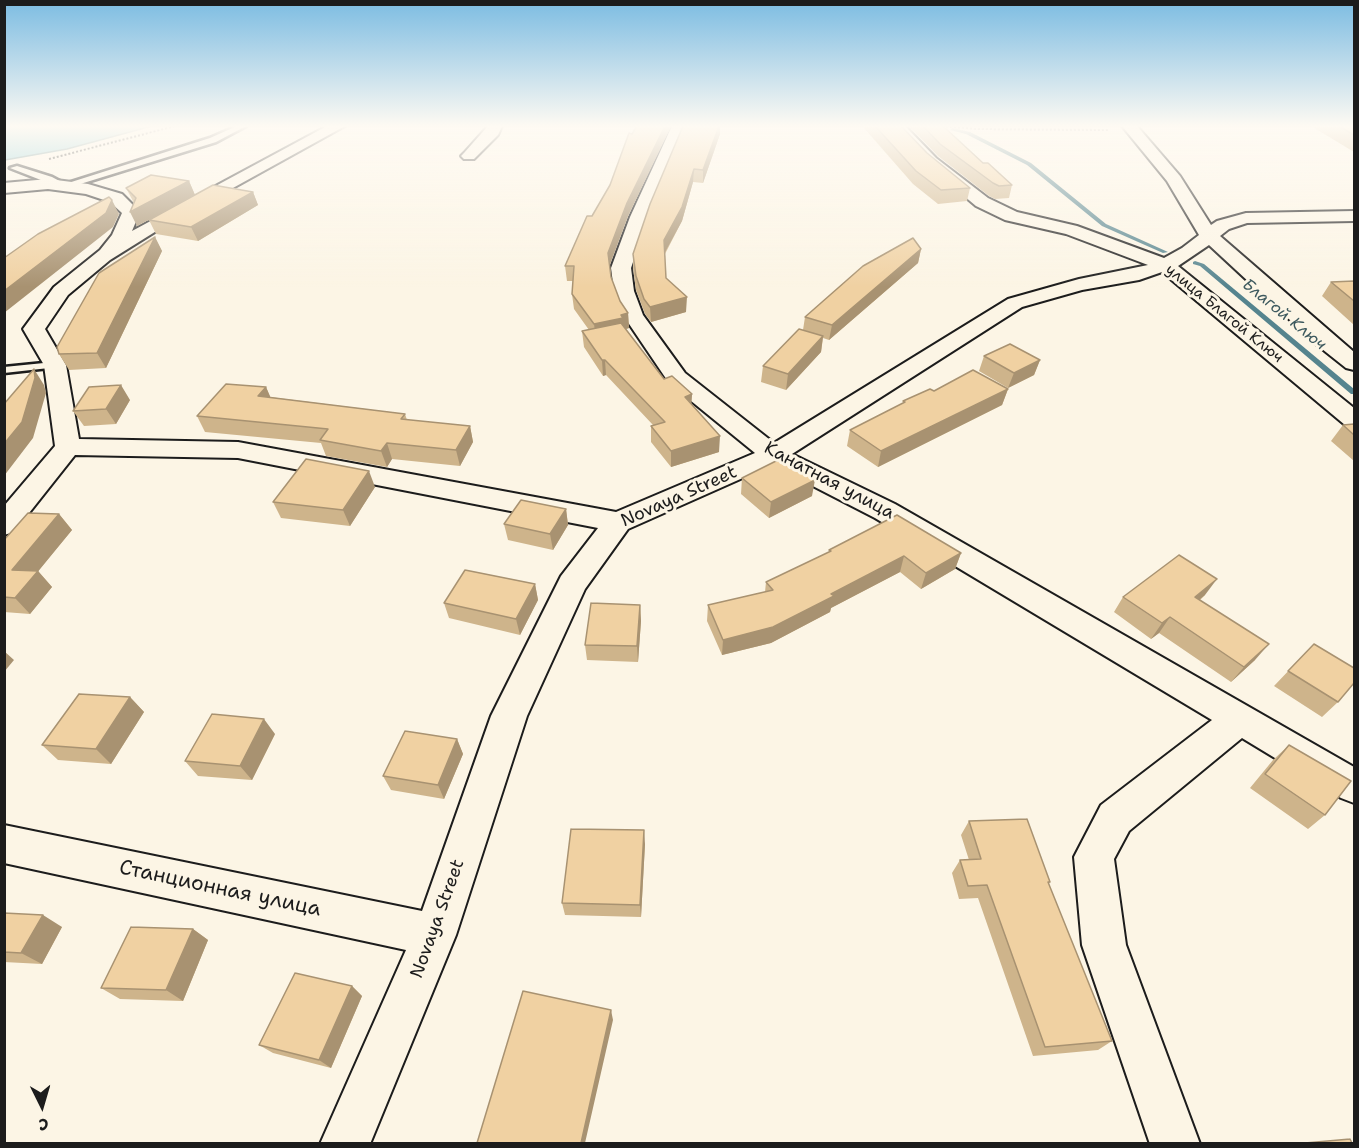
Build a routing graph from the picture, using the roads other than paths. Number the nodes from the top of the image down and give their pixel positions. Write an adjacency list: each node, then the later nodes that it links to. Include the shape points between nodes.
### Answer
1 (50, 180): 7 (lane)
2 (88, 180): 7 (lane)
3 (239, 180): 11 (street)
4 (656, 180): 18 (street, Канатная улица, via 621,268 633,315 678,378)
5 (954, 180): 12 (street, улица Благой Ключ, via 982,202 1011,216 1114,243)
6 (1174, 180): 10 (street)
7 (64, 187): 8 (street, via 48,184); 11 (street, via 88,189 116,198 131,212 120,237)
8 (4, 188)
9 (1354, 216): 10 (street, Novaya Street, via 1246,218 1223,225)
10 (1209, 236): 12 (street, Novaya Street); 13 (street)
11 (103, 256): 14 (street, via 61,291 34,329)
12 (1166, 265): 16 (street, улица Благой Ключ); 18 (street, Novaya Street, via 1015,303)
13 (1354, 363)
14 (54, 365): 15 (lane); 17 (street)
15 (4, 370)
16 (1354, 420)
17 (68, 447): 19 (street, via 238,450); 20 (street)
18 (774, 455): 19 (street, Novaya Street); 21 (street, Канатная улица, via 885,511)
19 (618, 522): 24 (street, Novaya Street, via 572,584 509,716)
20 (4, 525)
21 (1241, 718): 22 (street, Канатная улица); 26 (street, via 1115,818 1094,857 1104,945)
22 (1354, 786)
23 (4, 844): 24 (street, Станционная улица)
24 (435, 935): 25 (street, Novaya Street)
25 (345, 1143)
26 (1175, 1143)

